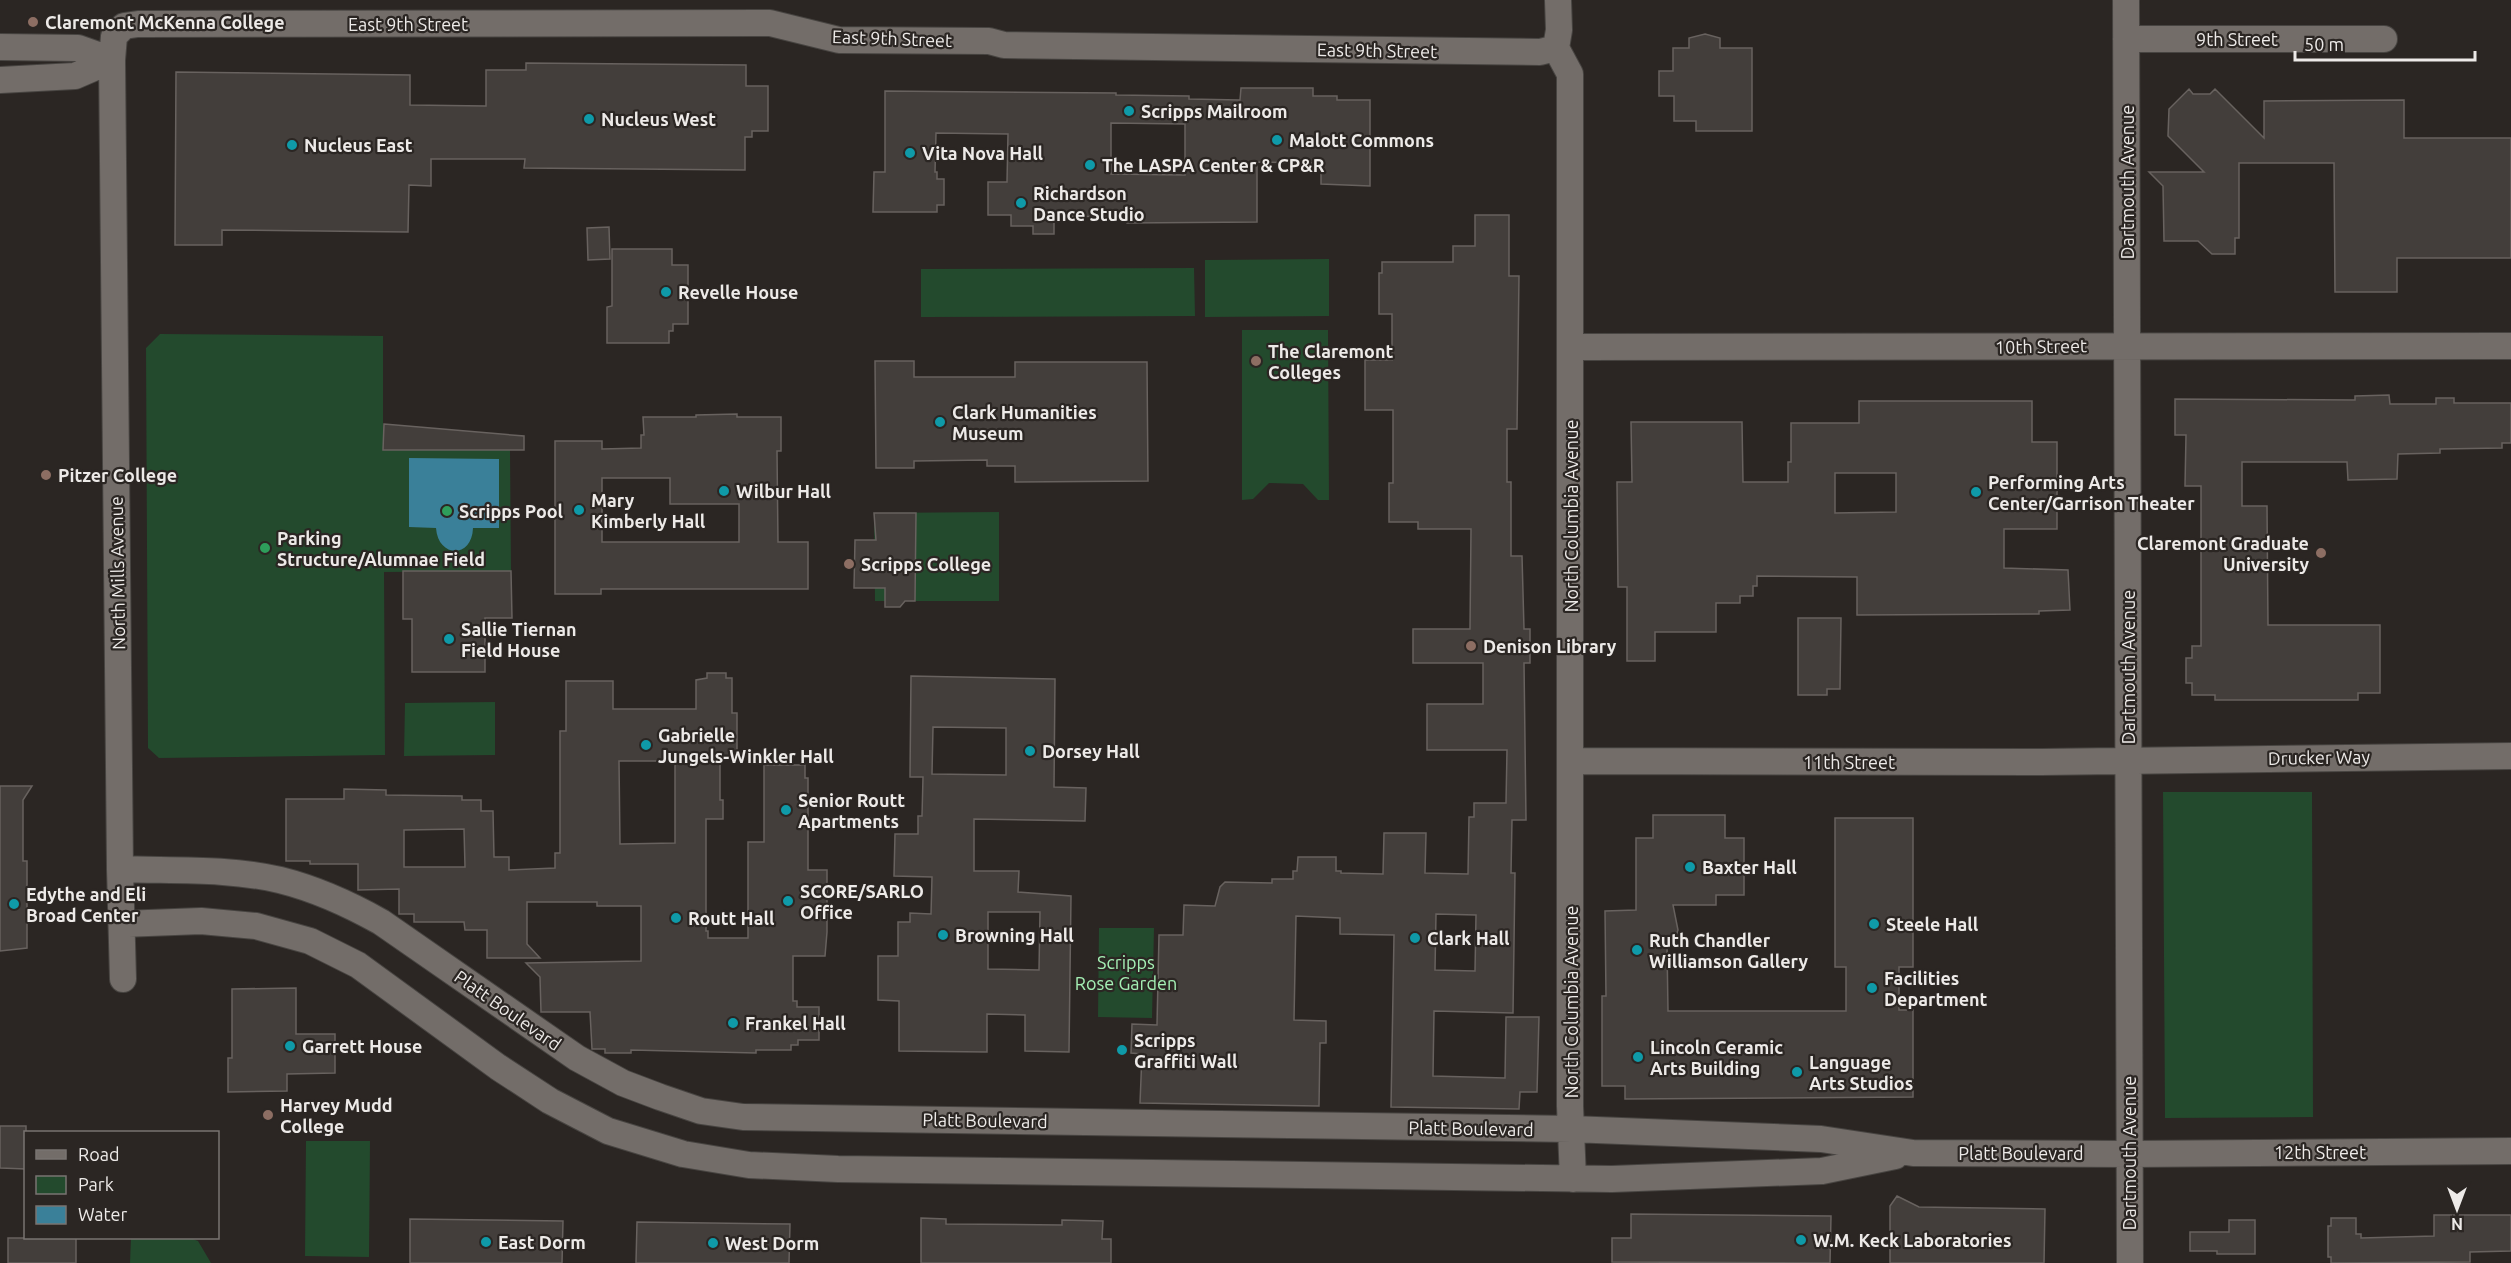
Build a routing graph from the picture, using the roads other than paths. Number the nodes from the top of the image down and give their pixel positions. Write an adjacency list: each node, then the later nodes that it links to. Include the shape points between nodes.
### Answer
1 (1558, 0): 6 (street)
2 (2126, 0): 3 (street, Dartmouth Avenue)
3 (2126, 39): 4 (street, 9th Street); 9 (street, Dartmouth Avenue)
4 (2384, 39)
5 (0, 47): 7 (street, via 78,48)
6 (1556, 48): 7 (street, East 9th Street, via 1540,52 839,40 770,23 138,24 124,26 114,36); 11 (street, North Columbia Avenue, via 1570,74)
7 (112, 60): 8 (street, via 75,76); 15 (street, North Mills Avenue)
8 (0, 80)
9 (2128, 345): 10 (street, 10th Street); 11 (street, 10th Street); 13 (street, Dartmouth Avenue)
10 (2511, 346)
11 (1571, 347): 14 (street, North Columbia Avenue)
12 (2511, 756): 13 (street, Drucker Way)
13 (2128, 760): 14 (street, 11th Street); 21 (street, Dartmouth Avenue)
14 (1571, 761): 18 (street, North Columbia Avenue)
15 (120, 869): 16 (street, North Mills Avenue); 18 (street, Platt Boulevard, via 213,871 279,880 341,901 381,922 577,1058 623,1083 702,1111 743,1117)
16 (122, 924): 17 (street, North Mills Avenue); 22 (street, Platt Boulevard, via 201,921 245,925 310,941 358,965 550,1101 608,1131 683,1154 749,1165 838,1169)
17 (123, 979)
18 (1572, 1129): 20 (street, Platt Boulevard, via 1821,1139); 22 (street, North Columbia Avenue)
19 (2511, 1151): 21 (street, 12th Street)
20 (1913, 1153): 21 (street, Platt Boulevard); 22 (street, Platt Boulevard, via 1822,1171)
21 (2130, 1154): 23 (street, Dartmouth Avenue)
22 (1573, 1179)
23 (2130, 1263)

